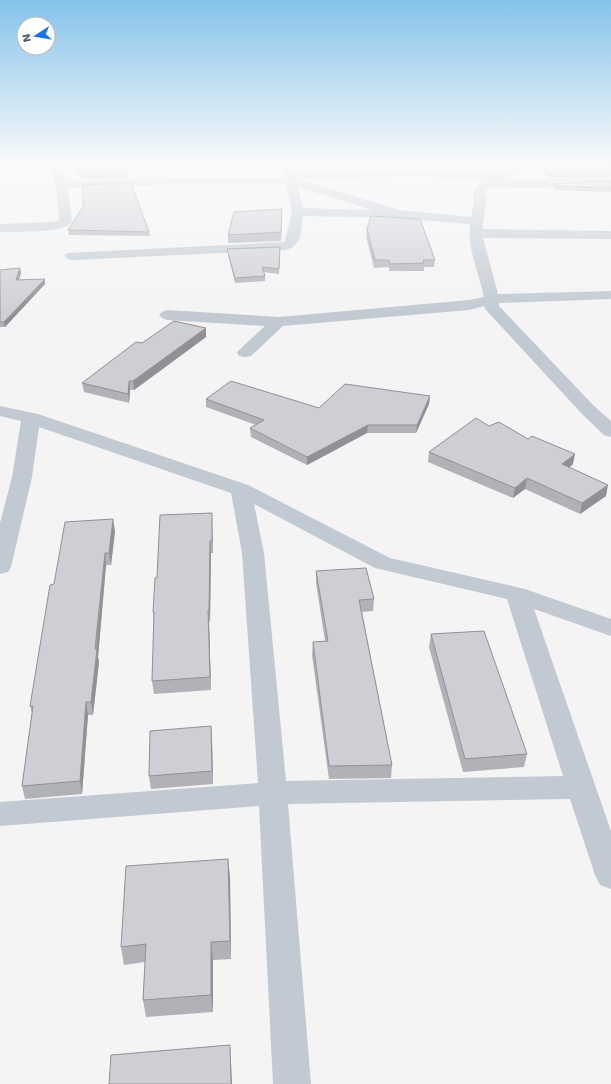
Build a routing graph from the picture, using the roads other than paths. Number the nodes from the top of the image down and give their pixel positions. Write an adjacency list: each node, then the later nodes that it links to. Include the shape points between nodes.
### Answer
1 (65, 215): 6 (street, via 66,222 55,226)
2 (297, 215): 8 (street, via 291,243 286,246)
3 (402, 215): 5 (street)
4 (479, 215): 5 (street)
5 (476, 227): 7 (street); 10 (street, via 485,276)
6 (0, 228)
7 (611, 235)
8 (72, 256)
9 (611, 295): 10 (street)
10 (493, 299): 12 (street, via 469,305); 16 (street, via 491,307)
11 (167, 315): 12 (street)
12 (279, 322): 13 (street)
13 (245, 352)
14 (0, 412): 15 (street)
15 (31, 418): 17 (street); 18 (street, via 22,477)
16 (611, 431)
17 (241, 489): 19 (street, via 383,563); 22 (street, via 253,553)
18 (0, 568)
19 (517, 594): 20 (street); 21 (street)
20 (611, 628)
21 (579, 787): 22 (street); 24 (street)
22 (273, 793): 23 (street); 25 (street)
23 (0, 814)
24 (611, 875)
25 (292, 1084)

